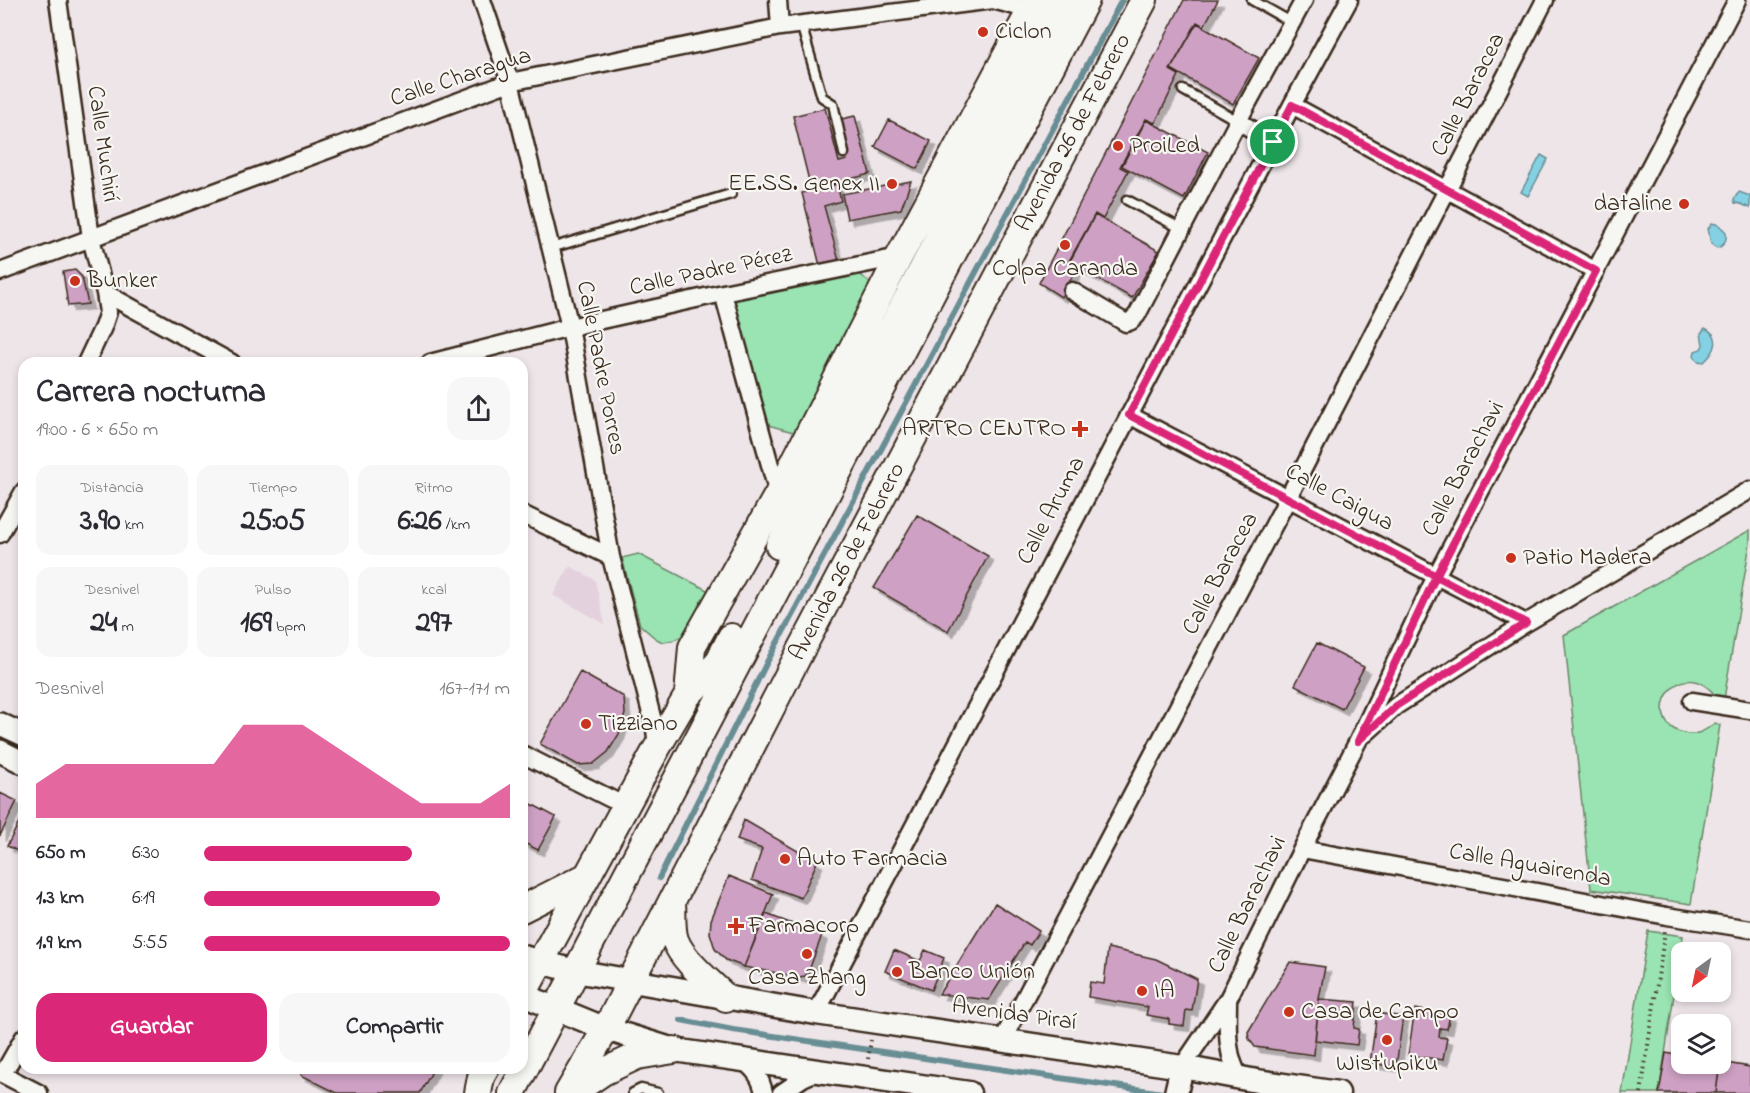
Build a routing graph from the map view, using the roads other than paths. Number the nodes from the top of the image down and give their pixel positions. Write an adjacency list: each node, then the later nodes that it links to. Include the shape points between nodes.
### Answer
1 (58, 0): 27 (street, Calle Muchirí)
2 (482, 0): 17 (street, Calle Padre Porres)
3 (778, 0): 16 (street)
4 (993, 0): 13 (street, Calle Charagua); 15 (street, Calle Charagua)
5 (1062, 0): 39 (main road)
6 (1086, 0): 68 (main road)
7 (1144, 0): 64 (main road, Avenida 26 de Febrero)
8 (1252, 0): 14 (lane)
9 (1304, 0): 14 (street)
10 (1349, 0): 19 (street, Calle Aruma)
11 (1545, 0): 23 (street, Calle Baracea)
12 (1737, 0): 30 (street, Calle Barachavi)
13 (1033, 5): 29 (main road)
14 (1292, 22): 20 (street)
15 (801, 24): 16 (street, Calle Charagua); 22 (lane, via 822,97 833,104)
16 (780, 27): 17 (street, Calle Charagua)
17 (510, 82): 27 (street, Calle Charagua); 28 (street, Calle Padre Porres)
18 (1183, 90): 20 (lane)
19 (1292, 105): 21 (street, Calle Aruma); 23 (street)
20 (1238, 121): 21 (street); 26 (street)
21 (1273, 142): 40 (street, Calle Aruma)
22 (843, 153)
23 (1448, 190): 30 (street); 44 (street, Calle Baracea)
24 (731, 194): 28 (lane)
25 (1126, 200): 26 (lane)
26 (1182, 229): 32 (street, via 1131,321 1126,323)
27 (91, 238): 31 (street, Calle Charagua); 33 (street, Calle Muchirí)
28 (551, 248): 35 (street, Calle Padre Porres)
29 (899, 257): 34 (street, Calle Padre Pérez); 41 (main road)
30 (1596, 271): 49 (street, Calle Barachavi)
31 (0, 273)
32 (1072, 291)
33 (105, 293): 36 (street, Calle Muchirí, via 108,312); 37 (street)
34 (723, 293): 35 (street, Calle Padre Pérez); 43 (street)
35 (570, 327): 38 (street, Calle Padre Pérez); 48 (street, Calle Padre Porres)
36 (89, 357)
37 (221, 357)
38 (453, 357)
39 (855, 399): 41 (main road); 51 (main road, via 718,663)
40 (1129, 415): 44 (street, Calle Caigua); 74 (street, Calle Aruma)
41 (798, 454): 43 (main road)
42 (1750, 490): 50 (street)
43 (777, 494): 51 (main road, via 692,647)
44 (1288, 498): 49 (street, Calle Caigua); 76 (street, Calle Baracea)
45 (18, 504): 47 (street)
46 (528, 517): 48 (street)
47 (0, 534)
48 (611, 557): 57 (street, Calle Padre Porres)
49 (1436, 576): 50 (street, Calle Caigua); 56 (street, Calle Barachavi)
50 (1526, 623): 56 (street, via 1396,706)
51 (688, 695): 57 (main road)
52 (1692, 701): 53 (street)
53 (1750, 710)
54 (0, 723): 55 (street)
55 (18, 732)
56 (1358, 741): 62 (street, Calle Barachavi)
57 (657, 748): 61 (main road)
58 (0, 751): 60 (street)
59 (528, 757): 61 (street)
60 (18, 760)
61 (625, 806): 63 (main road)
62 (1302, 849): 66 (street, Calle Aguairenda); 72 (street, Calle Barachavi)
63 (587, 876): 65 (main road); 67 (main road)
64 (672, 901): 69 (main road, Avenida 26 de Febrero); 71 (main road, via 675,940)
65 (528, 906)
66 (1750, 929)
67 (531, 959): 68 (main road, Avenida Piraí)
68 (575, 971): 69 (main road, Avenida Piraí); 73 (main road)
69 (630, 981): 71 (main road, Avenida Piraí); 75 (main road, Avenida 26 de Febrero)
70 (528, 997): 73 (main road)
71 (726, 998): 74 (main road, Avenida Piraí)
72 (1228, 999): 81 (street, Calle Barachavi, via 1179,1051); 82 (street, Calle Barachavi); 86 (street, Calle Barachavi, via 1227,1037 1233,1068)
73 (556, 1009): 75 (main road); 80 (main road)
74 (816, 1013): 76 (main road, Avenida Piraí)
75 (606, 1029): 78 (main road); 89 (main road, Avenida 26 de Febrero)
76 (1002, 1041): 81 (main road, Avenida Piraí)
77 (18, 1048): 84 (street)
78 (674, 1050): 79 (main road); 89 (main road, via 637,1056)
79 (741, 1059): 83 (main road); 92 (street, via 754,1069)
80 (528, 1062)
81 (1152, 1062): 82 (main road, Avenida Piraí)
82 (1182, 1067): 86 (main road, Avenida Piraí); 95 (main road)
83 (819, 1071): 93 (street); 94 (main road)
84 (2, 1073): 87 (street)
85 (522, 1074): 88 (main road)
86 (1243, 1084): 96 (main road, Avenida Piraí)
87 (39, 1093)
88 (512, 1093)
89 (570, 1093)
90 (633, 1093): 91 (lane, via 641,1089)
91 (658, 1093)
92 (764, 1093)
93 (781, 1093)
94 (969, 1093)
95 (1176, 1093)
96 (1338, 1093)

